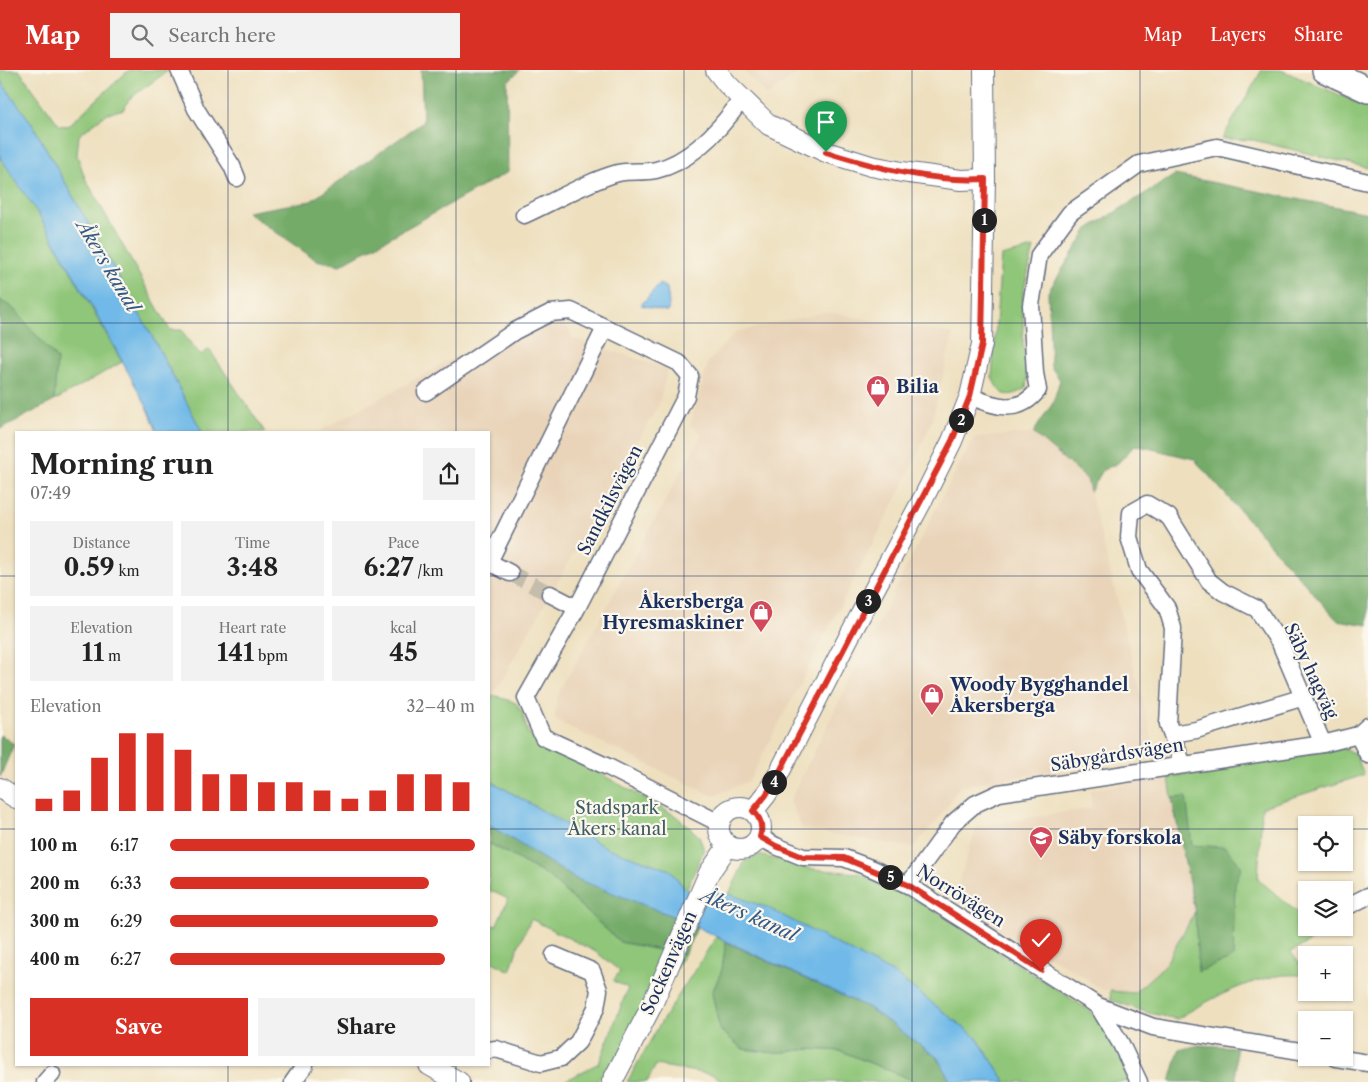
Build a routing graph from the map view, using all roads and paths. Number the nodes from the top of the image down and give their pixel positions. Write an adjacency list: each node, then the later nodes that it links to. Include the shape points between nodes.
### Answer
1 (179, 70): 7 (street, via 196,109 232,166)
2 (716, 70): 6 (street)
3 (984, 70): 8 (street)
4 (1325, 70): 5 (main road)
5 (1368, 90)
6 (742, 99): 8 (street, via 769,125 826,152 902,172 961,180); 10 (street, via 706,141 686,157 658,169 619,173)
7 (236, 178)
8 (985, 179): 13 (street, via 982,344)
9 (1368, 182): 13 (street, via 1217,147 1139,164 1070,213 1038,256 1031,305 1038,390 1031,399 1010,408)
10 (524, 215)
11 (605, 328): 12 (street, Sandkilsvägen, via 571,311 550,312 515,331); 14 (street); 18 (street, Sandkilsvägen, via 679,363 690,376 686,396)
12 (426, 392)
13 (970, 396): 27 (street, via 924,497 777,777)
14 (490, 560)
15 (490, 563): 16 (street)
16 (510, 573)
17 (550, 594): 18 (street)
18 (577, 608): 28 (street, Sandkilsvägen, via 526,698 543,737)
19 (1304, 697): 21 (street, via 1196,730); 21 (street, Säby hagväg, via 1280,643 1257,609 1209,581 1169,517 1147,504 1131,513 1129,537 1139,570 1167,608 1173,628 1168,724); 22 (street, Säby hagväg)
20 (1363, 730): 22 (street, Säbygårdsvägen); 23 (street)
21 (1172, 734): 24 (street, Säby hagväg)
22 (1323, 744): 24 (street, Säbygårdsvägen)
23 (1368, 755)
24 (1183, 765): 31 (street, Säbygårdsvägen, via 999,793 974,804 953,823)
25 (0, 788): 26 (street)
26 (15, 797)
27 (753, 811): 28 (street, via 732,808 725,812); 29 (street, via 761,824)
28 (719, 823): 30 (street, via 719,832)
29 (760, 837): 30 (street, via 748,848); 31 (street, Norrövägen, via 803,857 844,858)
30 (728, 846): 42 (street, Sockenvägen, via 709,873 651,1007)
31 (908, 885): 35 (street, Norrövägen)
32 (1368, 896): 33 (street)
33 (1353, 904)
34 (554, 955): 36 (street, via 592,971 599,990 596,1008 578,1042 561,1058 541,1063)
35 (1098, 1006): 37 (street, Norrövägen, via 1153,1027); 43 (street)
36 (490, 1050)
37 (1298, 1051)
38 (1353, 1061): 39 (street)
39 (1368, 1063)
40 (304, 1066): 41 (street)
41 (293, 1082)
42 (612, 1082)
43 (1139, 1082)

